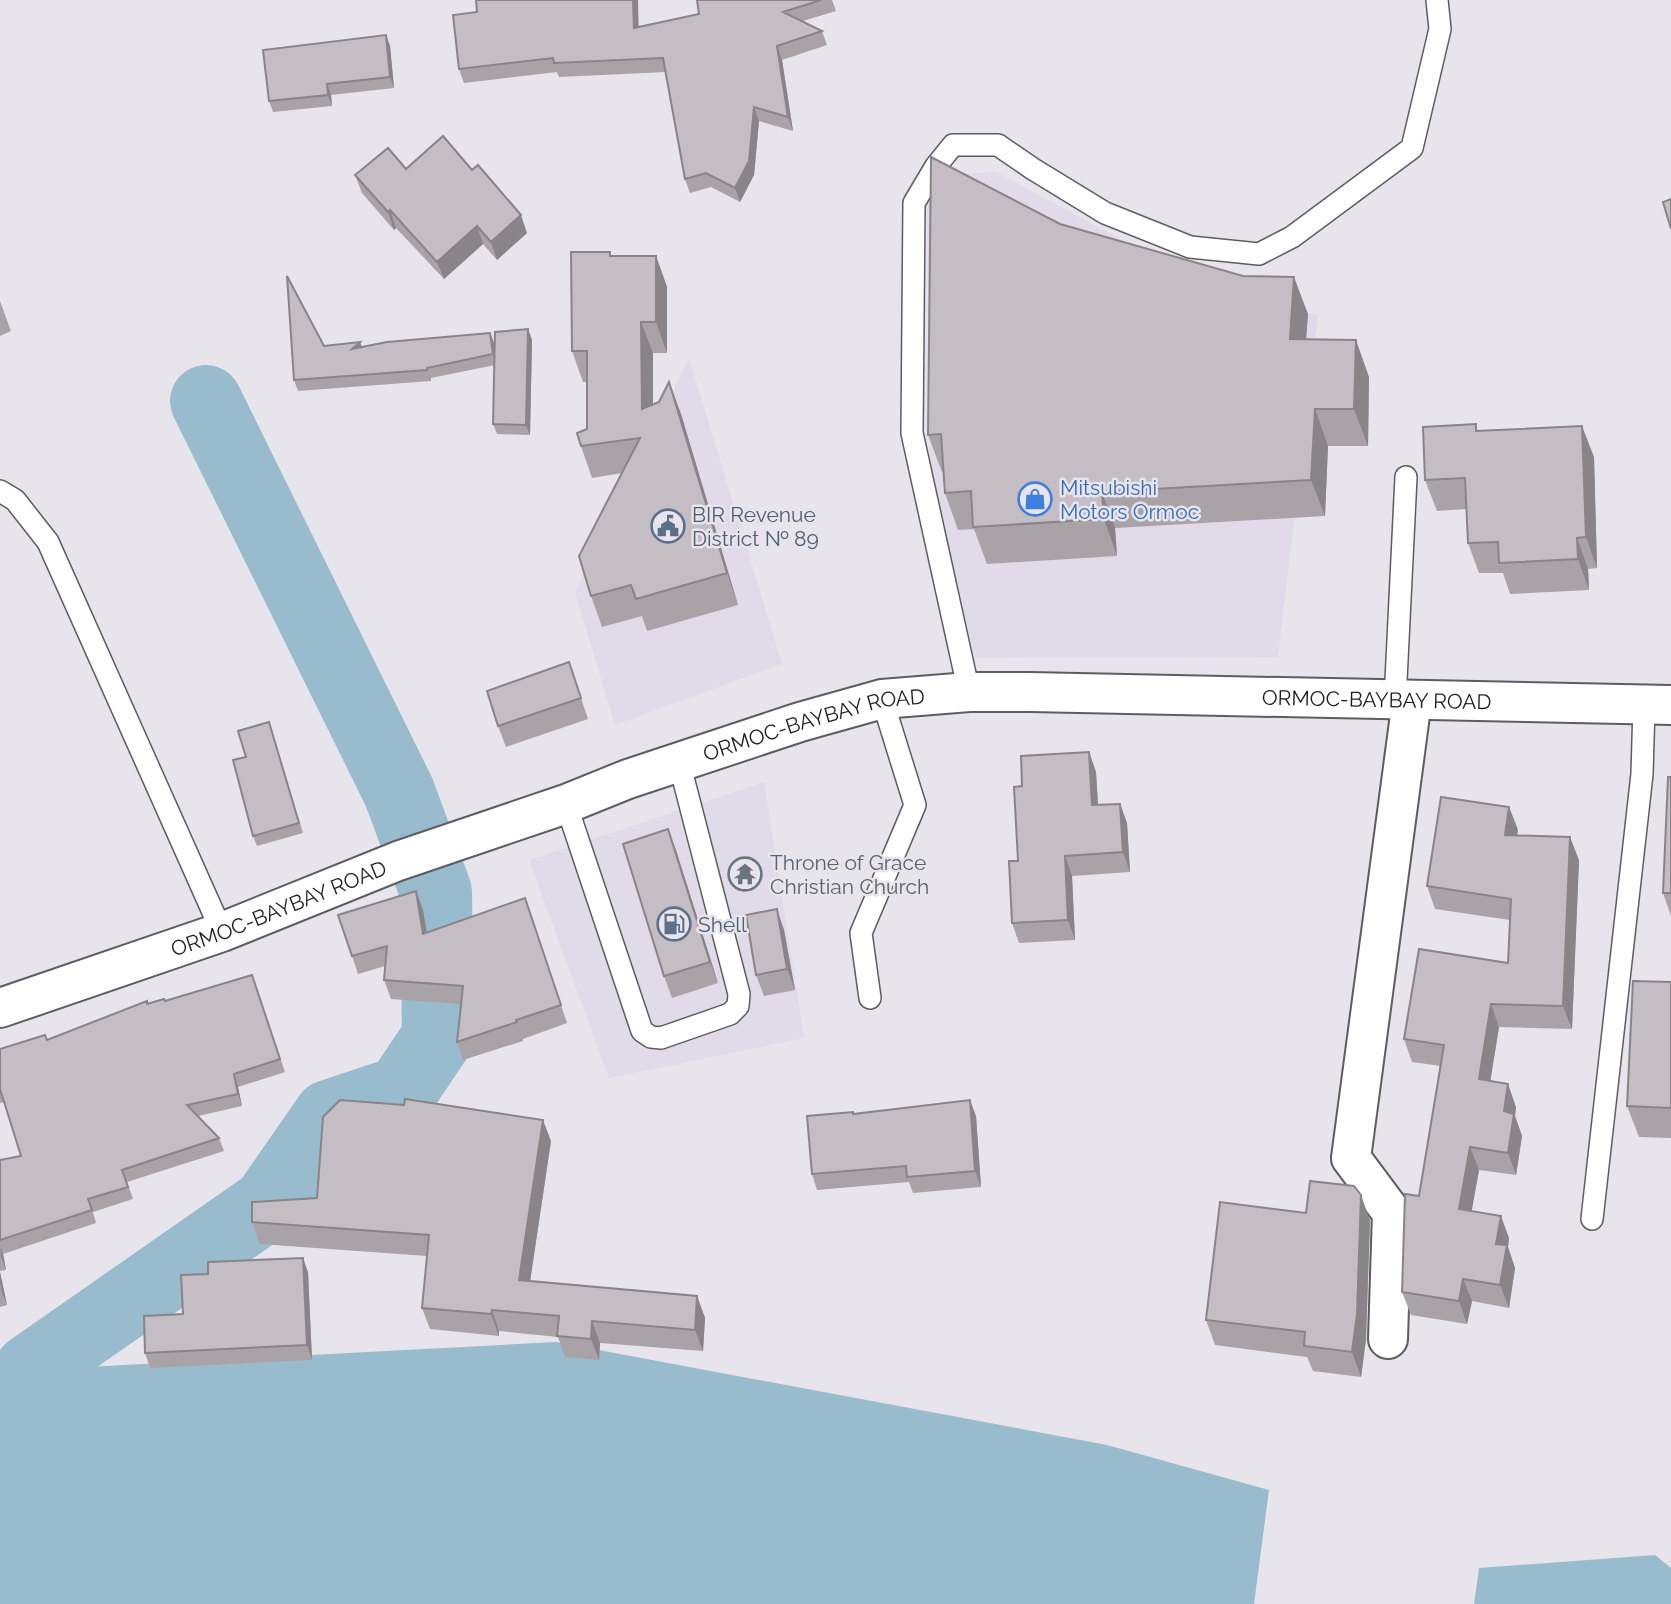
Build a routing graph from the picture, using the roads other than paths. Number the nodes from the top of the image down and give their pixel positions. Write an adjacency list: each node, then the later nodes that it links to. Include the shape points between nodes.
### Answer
1 (1437, 0): 4 (lane, via 1440,29 1412,148 1292,237 1259,254 1189,247 1105,213 998,145 953,145 936,166 914,202 912,433)
2 (1406, 477): 6 (lane)
3 (0, 491): 10 (lane, via 15,500 48,542)
4 (969, 692): 5 (main road, ORMOC-BAYBAY ROAD); 6 (main road, ORMOC-BAYBAY ROAD)
5 (883, 699): 8 (main road, ORMOC-BAYBAY ROAD); 11 (lane, via 915,805 861,933)
6 (1403, 700): 7 (main road, ORMOC-BAYBAY ROAD); 14 (main road, via 1351,1158 1392,1213)
7 (1658, 705): 13 (lane, via 1642,774)
8 (679, 762): 9 (main road, ORMOC-BAYBAY ROAD); 9 (lane, via 739,994 738,1006 730,1014 661,1038 642,1031)
9 (566, 804): 10 (main road, ORMOC-BAYBAY ROAD, via 398,861)
10 (222, 932): 12 (main road, ORMOC-BAYBAY ROAD)
11 (870, 998)
12 (0, 1008)
13 (1592, 1219)
14 (1388, 1339)

